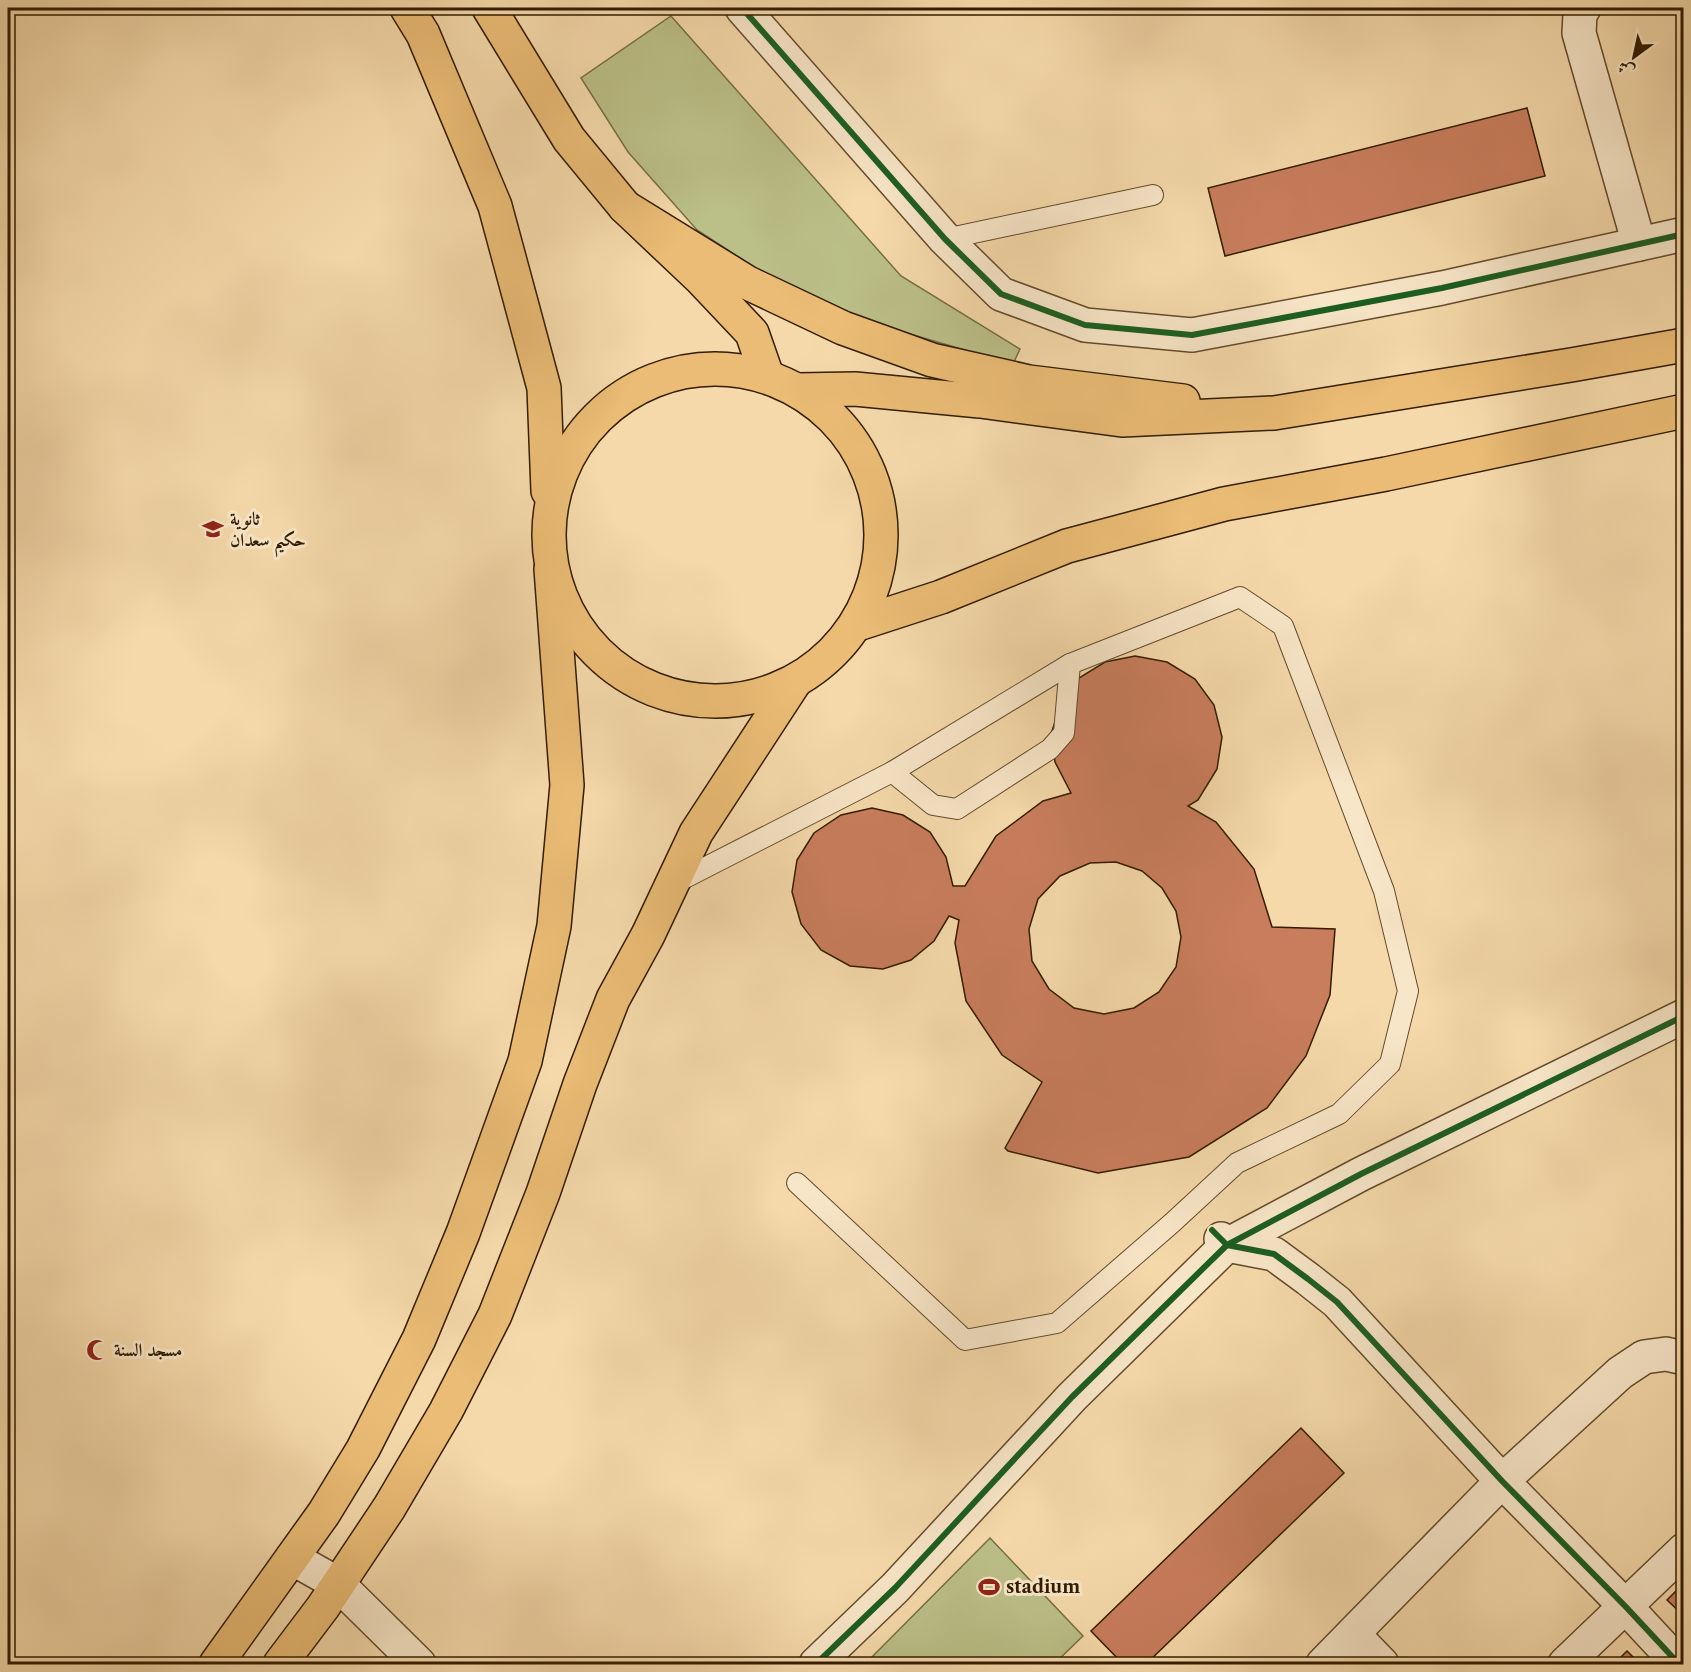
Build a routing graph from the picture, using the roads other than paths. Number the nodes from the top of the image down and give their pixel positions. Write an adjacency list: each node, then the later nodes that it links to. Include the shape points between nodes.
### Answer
1 (407, 8): 15 (main road, via 423,34 495,206 544,388)
2 (489, 8): 6 (main road, via 569,139)
3 (742, 8): 8 (street)
4 (1584, 8): 9 (street, via 1579,33)
5 (1153, 195): 8 (lane)
6 (626, 207): 11 (main road, via 752,333); 14 (main road, via 748,283 843,328 932,360 1029,382)
7 (1683, 234): 9 (street)
8 (945, 239): 9 (street, via 1001,294 1085,325 1192,335 1442,288)
9 (1639, 244)
10 (1683, 345): 14 (main road)
11 (767, 376): 12 (main road); 15 (main road, via 709,368 652,380 603,410 567,456)
12 (798, 390): 14 (main road, via 855,389 1122,420); 17 (main road, via 840,424 868,468 882,520 878,573)
13 (1683, 411): 17 (main road, via 1224,504 1067,546 941,597)
14 (1274, 412)
15 (549, 511): 16 (main road)
16 (551, 569): 19 (main road, via 569,617 602,658 644,687 694,701 745,700); 28 (main road, via 567,784 554,926 525,1061 464,1233 419,1339 363,1449)
17 (861, 623): 19 (main road, via 831,659)
18 (1070, 664): 20 (lane); 20 (lane, via 1064,733 1050,749 957,809 933,805); 23 (lane, via 1240,597 1283,626 1384,891 1408,991 1390,1064 1339,1114 1237,1163 1057,1323 965,1341)
19 (794, 683): 21 (main road, via 696,833)
20 (892, 772): 21 (lane)
21 (671, 885): 29 (main road, via 614,999 495,1315 446,1411 389,1508)
22 (1683, 1016): 24 (street, via 1360,1174)
23 (797, 1183)
24 (1219, 1238): 26 (street, via 1274,1254 1336,1302); 35 (street, via 896,1588)
25 (1683, 1358): 26 (street, via 1666,1354 1644,1357 1620,1372)
26 (1502, 1481): 30 (street); 31 (street)
27 (1683, 1550): 30 (street)
28 (292, 1558): 29 (street); 32 (main road)
29 (338, 1584): 33 (main road); 34 (street)
30 (1626, 1607): 38 (street); 39 (street)
31 (1353, 1634): 36 (street); 37 (street)
32 (216, 1665)
33 (280, 1665)
34 (419, 1665)
35 (816, 1665)
36 (1323, 1665)
37 (1382, 1665)
38 (1565, 1665)
39 (1679, 1665)

